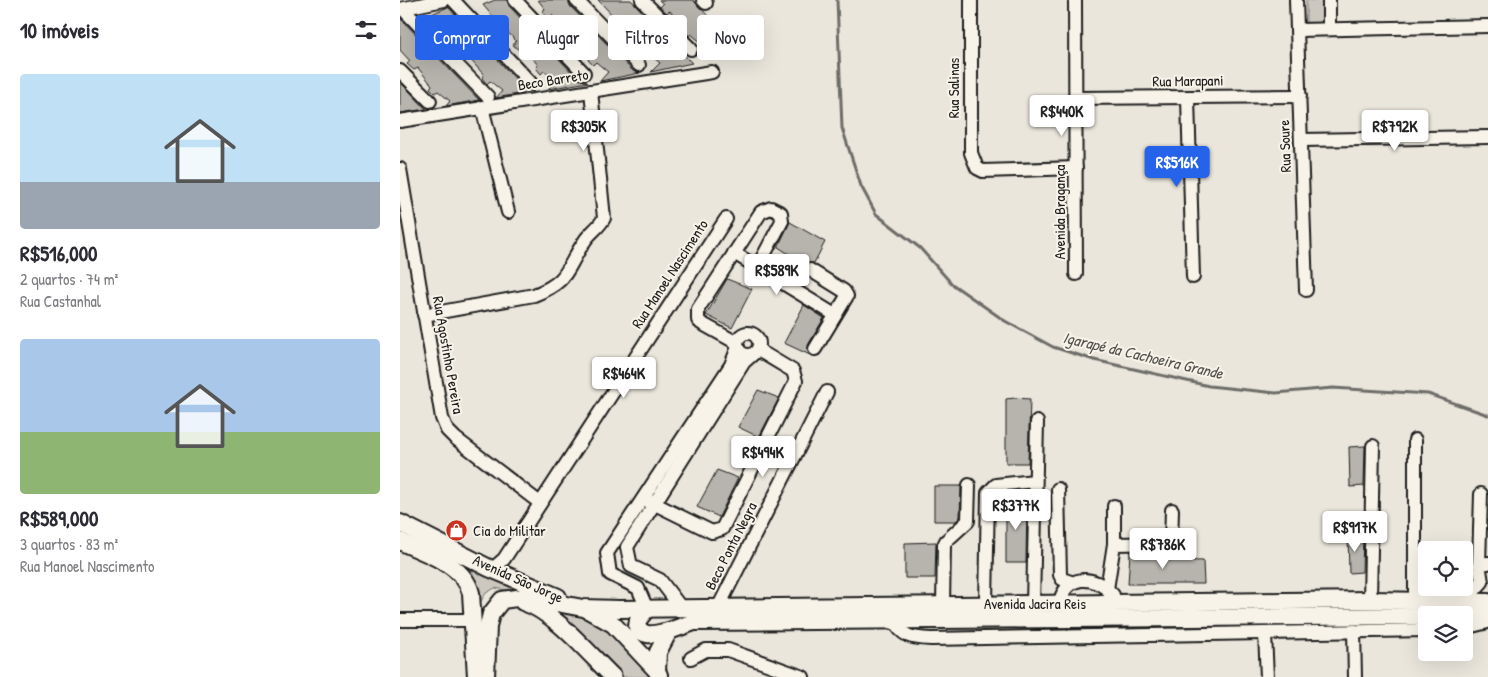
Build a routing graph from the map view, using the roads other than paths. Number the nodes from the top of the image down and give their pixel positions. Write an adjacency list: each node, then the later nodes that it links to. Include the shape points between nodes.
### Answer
1 (444, 0): 10 (street)
2 (453, 0): 19 (street)
3 (515, 0): 17 (street)
4 (576, 0): 15 (street)
5 (642, 0): 14 (street)
6 (970, 0): 29 (street, Rua Salinas, via 971,153 977,168 983,171)
7 (1075, 0): 22 (street, Avenida Bragança)
8 (1296, 0): 13 (street, Rua Soure)
9 (1329, 0): 12 (street)
10 (401, 9): 25 (street)
11 (1488, 26): 12 (street)
12 (1329, 29): 13 (street)
13 (1298, 30): 21 (street, Rua Soure)
14 (691, 49)
15 (639, 65)
16 (400, 71): 24 (street)
17 (584, 72)
18 (712, 72): 20 (street, Beco Barreto)
19 (530, 82)
20 (590, 91): 25 (street, Beco Barreto); 39 (street, via 604,210 601,224 582,243 570,270 550,289 534,295)
21 (1300, 96): 23 (street, Rua Marapani); 28 (street, Rua Soure)
22 (1076, 98): 23 (street, Rua Marapani); 29 (street, Avenida Bragança)
23 (1188, 98): 37 (street)
24 (430, 101)
25 (485, 102): 26 (street, Beco Barreto); 31 (street)
26 (400, 121)
27 (1488, 137): 28 (street)
28 (1301, 140): 38 (street, Rua Soure)
29 (1076, 168): 36 (street, Avenida Bragança)
30 (400, 169): 39 (street, Rua Agostinho Pereira)
31 (508, 212)
32 (726, 219): 53 (street, Rua Manoel Nascimento)
33 (734, 253): 34 (street); 34 (street, via 761,212 771,208 781,213 782,221); 41 (street, via 697,315 701,323)
34 (757, 268): 40 (street)
35 (810, 270): 40 (street, via 847,294)
36 (1076, 274)
37 (1193, 277)
38 (1306, 290)
39 (424, 315): 53 (street, Rua Agostinho Pereira, via 440,410 447,430)
40 (835, 315): 42 (street)
41 (737, 345): 43 (street, via 742,353); 43 (street, via 740,336 750,333 759,340); 52 (street, via 731,366)
42 (815, 349)
43 (755, 352): 52 (street, via 744,362); 52 (street, via 793,372 796,381 722,529 712,532)
44 (827, 392): 81 (street, Beco Ponta Negra)
45 (1037, 422): 48 (street)
46 (1415, 440): 68 (street)
47 (1373, 446): 67 (street)
48 (1035, 481): 70 (street, via 996,486 988,493); 73 (street)
49 (969, 485): 72 (street, via 968,521 944,545)
50 (1058, 489): 63 (street, via 1060,575)
51 (1481, 494): 59 (street)
52 (648, 500): 60 (street, via 627,547); 62 (street, via 606,553)
53 (540, 502): 61 (street, Rua Manoel Nascimento, via 501,564)
54 (1114, 506): 58 (street)
55 (1172, 510): 58 (street, via 1170,543)
56 (400, 522): 61 (main road, Avenida São Jorge)
57 (400, 541): 87 (main road, Avenida São Jorge, via 453,567 468,583)
58 (1114, 544): 65 (street)
59 (1483, 564): 64 (street)
60 (631, 566): 62 (street); 80 (street, via 660,580)
61 (489, 568): 78 (main road, Avenida São Jorge)
62 (608, 569): 79 (street, via 614,577 638,588)
63 (1071, 582): 65 (street, via 1090,580); 74 (street, via 1061,595)
64 (1485, 582): 76 (street)
65 (1107, 588): 71 (street)
66 (510, 598): 78 (main road, Avenida São Jorge); 97 (main road, via 502,600 491,614); 98 (main road, via 530,604 559,625)
67 (1370, 600): 68 (main road, Avenida Jacira Reis); 71 (main road, Avenida Jacira Reis)
68 (1414, 600): 75 (main road, Avenida Jacira Reis)
69 (1488, 602): 77 (main road, Avenida Jacira Reis)
70 (986, 604): 72 (main road, Avenida Jacira Reis); 73 (main road, Avenida Jacira Reis)
71 (1116, 604): 74 (main road, Avenida Jacira Reis)
72 (943, 605): 81 (main road, Avenida Jacira Reis)
73 (1033, 605): 74 (main road, Avenida Jacira Reis)
74 (1059, 605)
75 (1447, 606)
76 (1466, 606)
77 (1473, 606)
78 (583, 608): 79 (main road, Avenida Jacira Reis); 95 (main road, Avenida São Jorge, via 613,624)
79 (647, 608): 80 (main road, Avenida Jacira Reis); 91 (main road, Avenida Jacira Reis, via 638,620 637,627 641,632)
80 (682, 608): 81 (main road, Avenida Jacira Reis)
81 (718, 608)
82 (1473, 611): 83 (main road, Avenida Jacira Reis)
83 (1488, 615)
84 (1418, 616): 85 (main road, Avenida Jacira Reis)
85 (892, 618): 91 (main road, Avenida Jacira Reis, via 694,622); 93 (street, via 900,632 925,639)
86 (400, 620): 87 (street)
87 (472, 620): 96 (main road)
88 (1488, 622): 89 (street)
89 (1473, 626)
90 (1418, 630): 92 (street)
91 (669, 631): 95 (main road, via 658,652)
92 (1354, 631): 93 (street); 101 (street)
93 (1266, 634): 100 (street)
94 (691, 658): 99 (street, via 706,650 728,650)
95 (659, 674)
96 (476, 677)
97 (486, 677)
98 (612, 677)
99 (803, 677)
100 (1267, 677)
101 (1355, 677)

